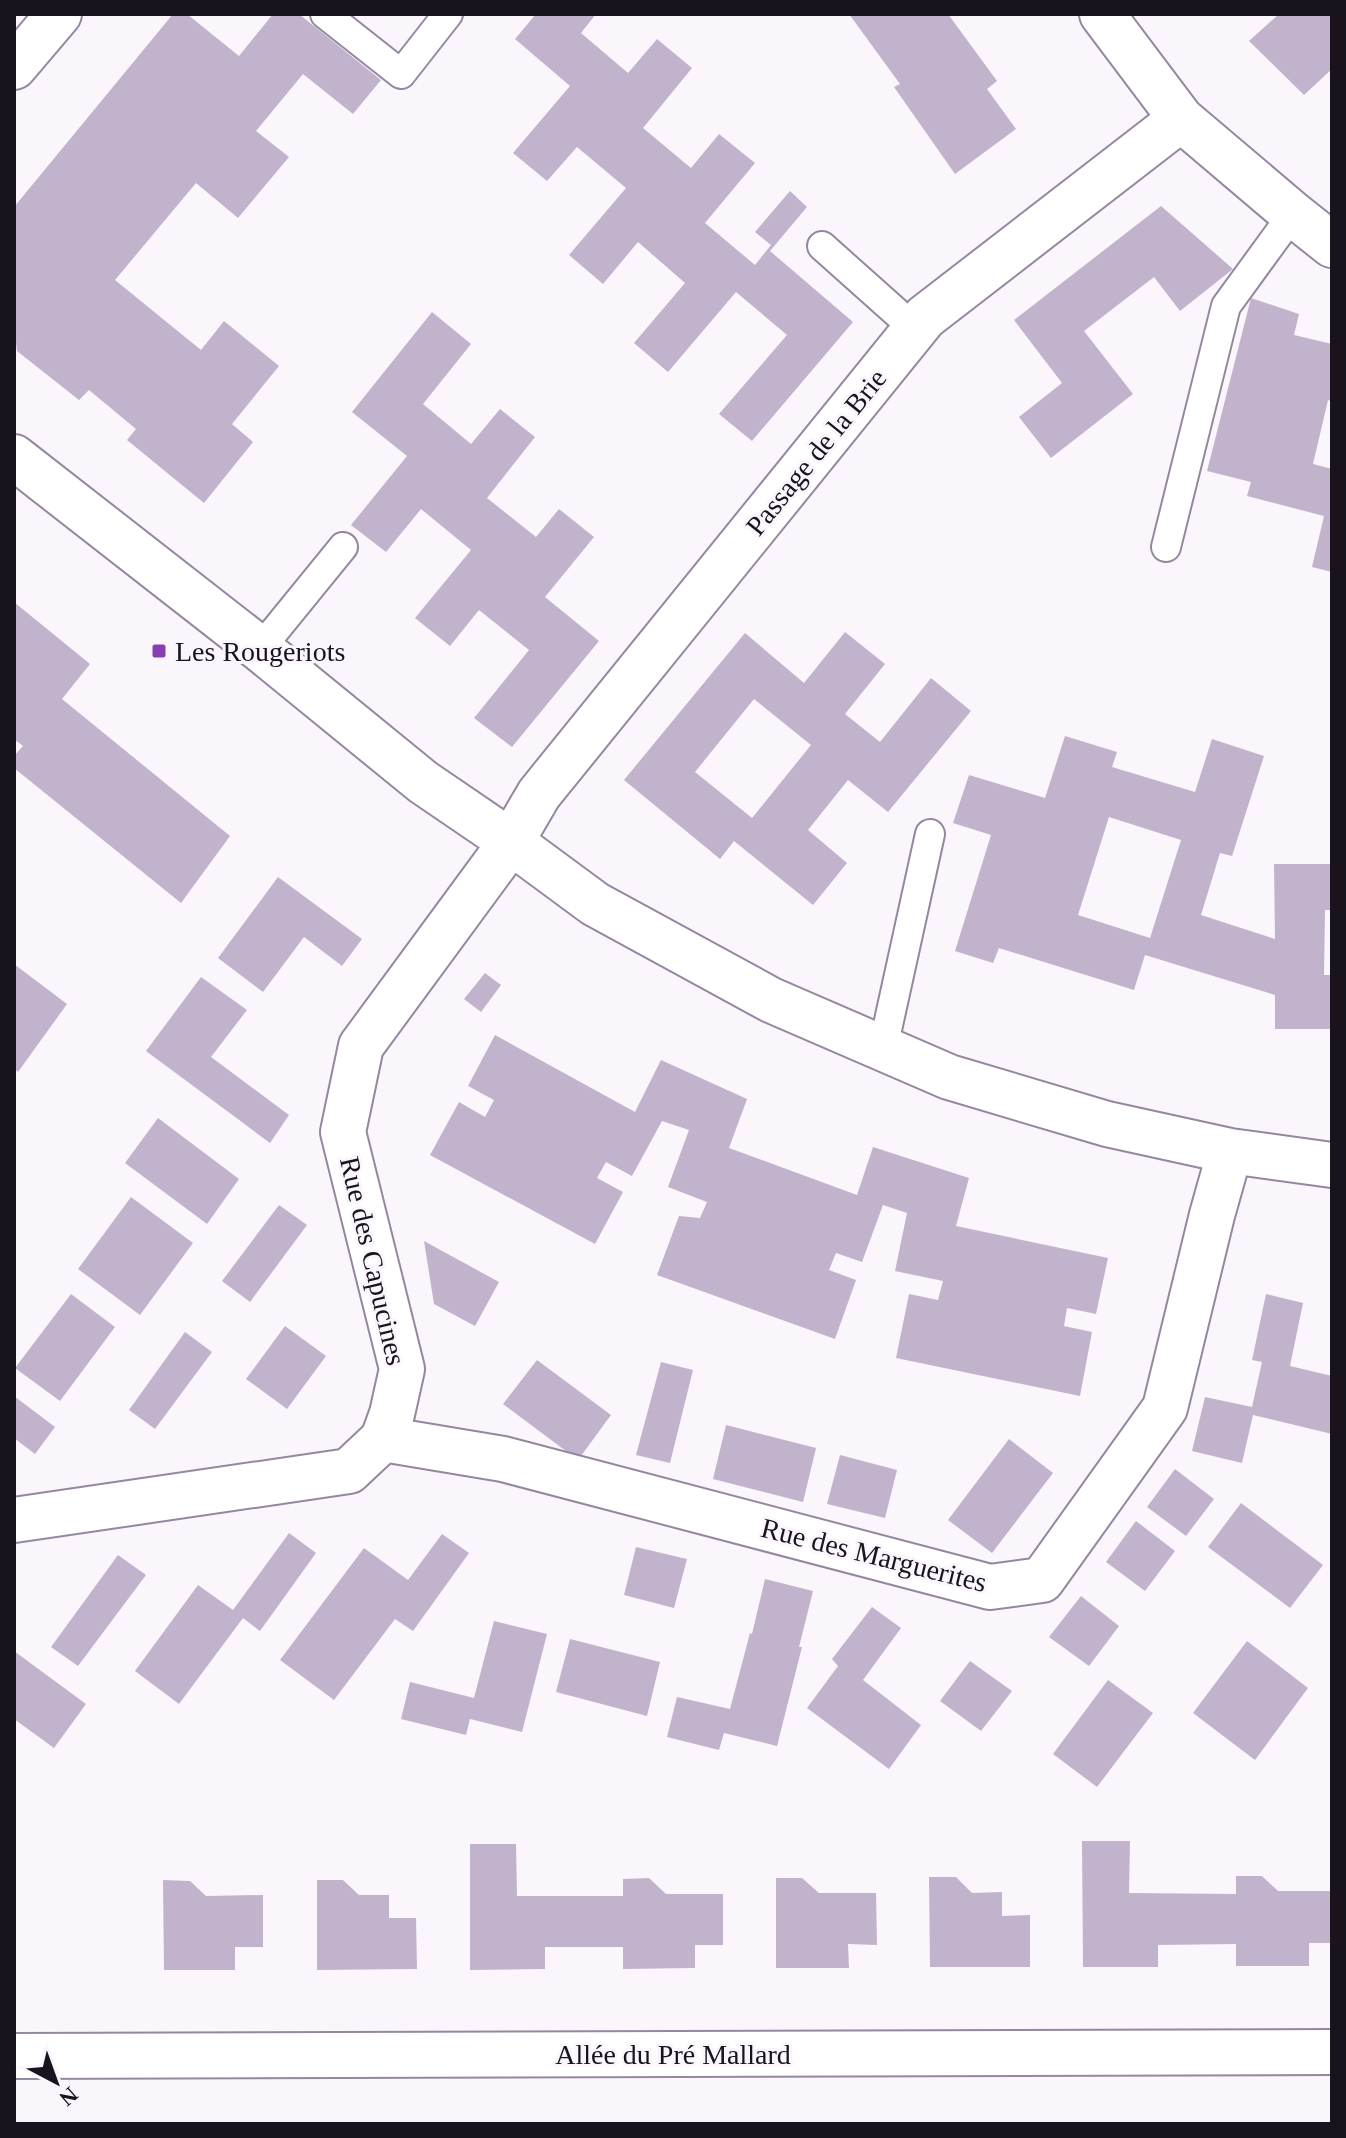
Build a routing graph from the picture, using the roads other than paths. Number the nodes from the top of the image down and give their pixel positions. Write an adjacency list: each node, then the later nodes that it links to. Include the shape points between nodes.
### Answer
1 (59, 14): 5 (street)
2 (325, 14): 3 (lane, via 401,74)
3 (448, 14)
4 (1102, 14): 6 (street)
5 (14, 67)
6 (1181, 119): 7 (street); 10 (street, Passage de la Brie)
7 (1293, 214): 8 (street); 13 (lane, via 1226,306)
8 (1332, 245)
9 (822, 246): 10 (lane)
10 (915, 329): 16 (street, Passage de la Brie, via 539,794)
11 (14, 457): 14 (street)
12 (343, 547): 14 (lane)
13 (1166, 547)
14 (260, 649): 16 (street, via 423,782)
15 (930, 834): 17 (lane)
16 (511, 842): 17 (street, via 595,904 771,1000); 20 (street, Rue des Capucines, via 361,1046 343,1132 402,1369)
17 (883, 1048): 18 (street, via 949,1077 1093,1120)
18 (1230, 1151): 19 (street); 20 (street, Rue des Marguerites, via 1165,1408 1042,1580 990,1587 503,1459)
19 (1332, 1165)
20 (383, 1439): 21 (street, Rue des Capucines, via 349,1471)
21 (14, 1520)
22 (1332, 2052): 23 (street, Allée du Pré Mallard)
23 (14, 2056)

